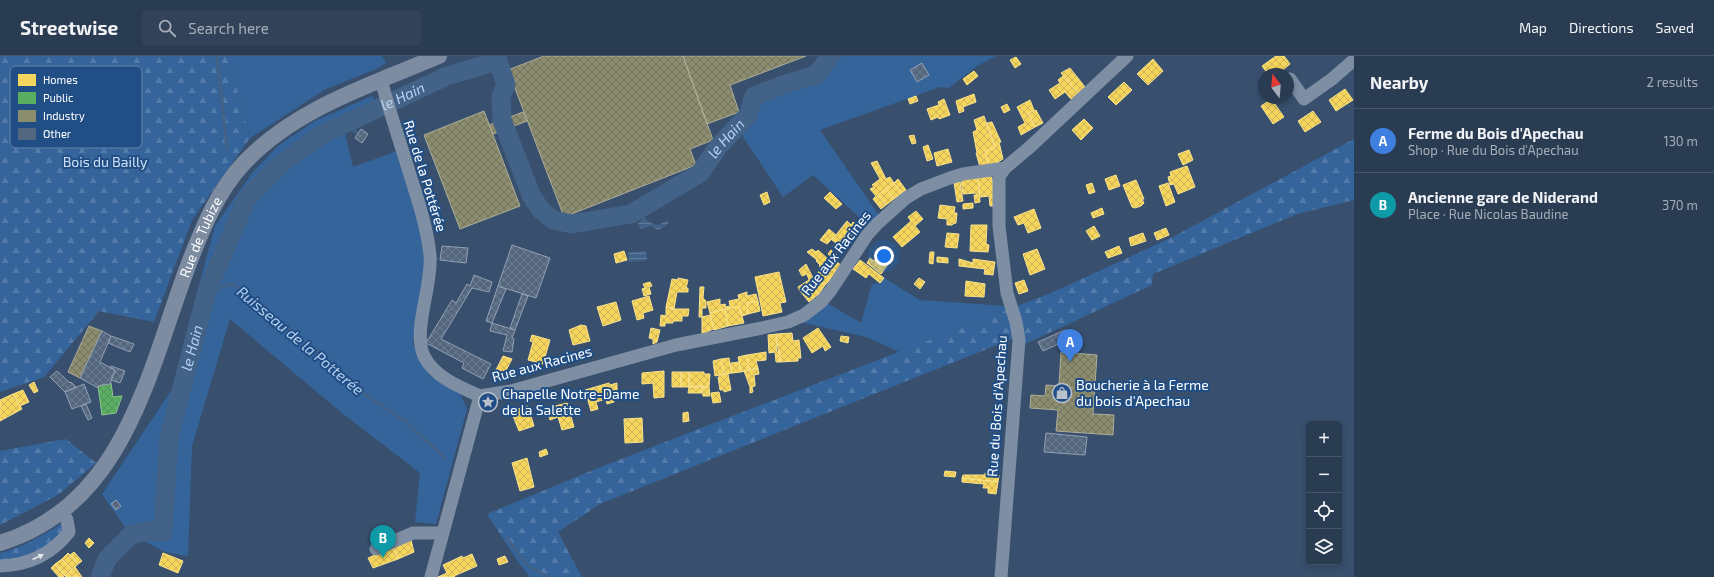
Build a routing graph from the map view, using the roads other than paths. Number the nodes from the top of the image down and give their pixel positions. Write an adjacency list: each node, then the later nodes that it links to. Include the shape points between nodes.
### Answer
1 (439, 56): 4 (main road, Rue de Tubize)
2 (1127, 56): 6 (street)
3 (1354, 60): 5 (street, via 1304,99)
4 (381, 80): 7 (street, Rue de la Pottérée, via 428,240 429,281 420,336 422,350 428,363 437,372); 8 (main road, Rue de Tubize, via 338,98 297,120 268,141 242,165 221,194 200,233 145,390 114,454 101,472)
5 (1294, 85)
6 (1005, 168): 7 (street, Rue aux Racines, via 963,174 921,189 906,198 868,235 821,302 798,319 676,344 511,391); 14 (street, Rue du Bois d'Apechau, via 999,177 999,226 1003,268 1019,334 1019,349)
7 (480, 396): 9 (street)
8 (62, 511): 10 (main road, Rue de Tubize, via 28,532); 12 (street, one-way to 8, via 38,558 62,542 69,532)
9 (442, 533): 11 (street, via 413,534); 13 (street)
10 (0, 543)
11 (376, 549)
12 (0, 566)
13 (431, 577)
14 (1001, 577)

